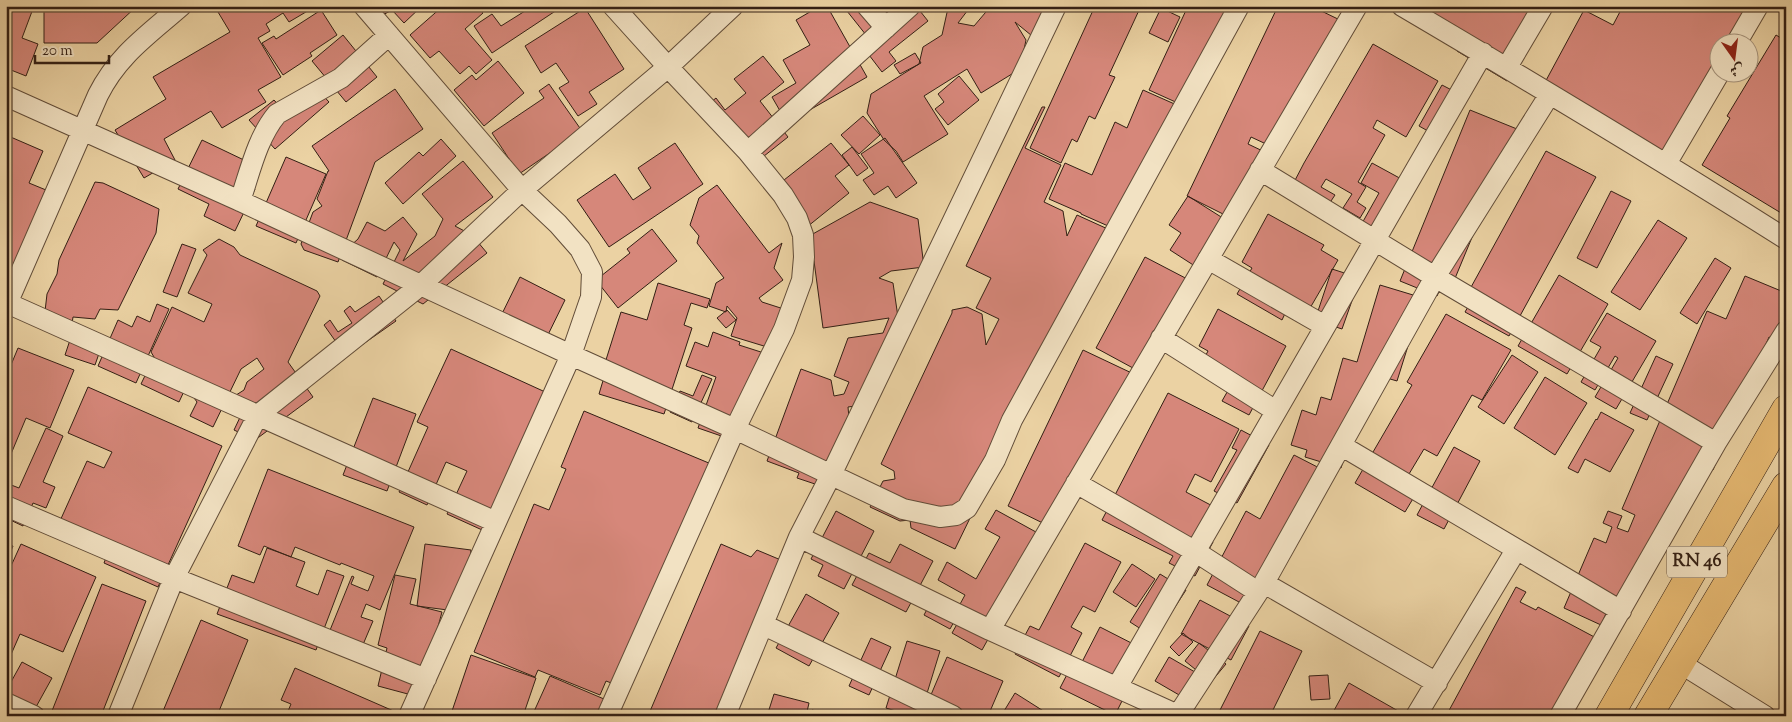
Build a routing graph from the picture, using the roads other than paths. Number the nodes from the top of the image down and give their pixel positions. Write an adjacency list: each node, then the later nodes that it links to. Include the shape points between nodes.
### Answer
1 (181, 6): 22 (street, via 118,63 107,77)
2 (364, 6): 15 (street)
3 (614, 6): 17 (street)
4 (733, 6): 17 (street)
5 (867, 6): 13 (street)
6 (910, 6): 13 (street)
7 (1056, 6): 44 (street)
8 (1239, 6): 44 (street, via 967,508 956,515 940,517 903,509)
9 (1357, 6): 25 (street)
10 (1402, 6): 16 (street)
11 (1543, 6): 18 (street)
12 (1758, 6): 14 (street)
13 (886, 28): 23 (street)
14 (1743, 32)
15 (389, 35): 26 (street); 27 (street, via 341,78 277,114 260,144)
16 (1482, 53): 18 (street); 29 (street)
17 (668, 67): 23 (street); 26 (street)
18 (1507, 67): 20 (street)
19 (1714, 82): 24 (street)
20 (1550, 94): 24 (street); 31 (street)
21 (6, 96): 22 (street)
22 (82, 130): 27 (street); 33 (street)
23 (748, 152): 41 (street, via 797,218 803,235 804,257 802,280 784,329)
24 (1666, 164): 28 (street)
25 (1260, 170): 29 (street); 30 (street)
26 (522, 190): 32 (street); 37 (street, via 580,249 592,272 591,297)
27 (240, 201): 32 (street)
28 (1786, 239)
29 (1374, 240): 31 (street); 34 (street)
30 (1208, 259): 34 (street); 36 (street)
31 (1435, 278): 42 (street); 43 (street)
32 (421, 285): 37 (street); 40 (street)
33 (7, 304): 40 (street)
34 (1325, 326): 39 (street)
35 (1786, 331): 42 (street)
36 (1161, 338): 39 (street); 45 (street)
37 (571, 355): 41 (street); 48 (street)
38 (1786, 409): 71 (main road, RN 46)
39 (1276, 412): 51 (street)
40 (258, 415): 48 (street); 52 (street)
41 (735, 429): 44 (street); 66 (street)
42 (1716, 443): 54 (street)
43 (1342, 446): 50 (street); 53 (street)
44 (831, 476): 49 (street)
45 (1076, 484): 51 (street); 56 (street)
46 (1786, 486): 57 (main road, RN 46)
47 (6, 506): 52 (street)
48 (496, 522): 58 (street)
49 (799, 537): 55 (street); 56 (street)
50 (1516, 550): 54 (street); 59 (street)
51 (1196, 552): 53 (street); 60 (street)
52 (174, 578): 58 (street); 64 (street)
53 (1261, 587): 59 (street); 62 (street)
54 (1620, 611): 70 (street)
55 (764, 625): 67 (street); 68 (street)
56 (990, 630): 60 (street)
57 (1680, 663): 72 (main road, RN 46); 73 (street)
58 (426, 679): 65 (street)
59 (1437, 683): 69 (street)
60 (1117, 687): 62 (street)
61 (6, 703): 63 (street)
62 (1179, 715)
63 (34, 716)
64 (118, 716)
65 (409, 716)
66 (607, 716)
67 (725, 716)
68 (952, 716)
69 (1416, 716)
70 (1560, 716)
71 (1609, 716)
72 (1648, 716)
73 (1765, 716)

